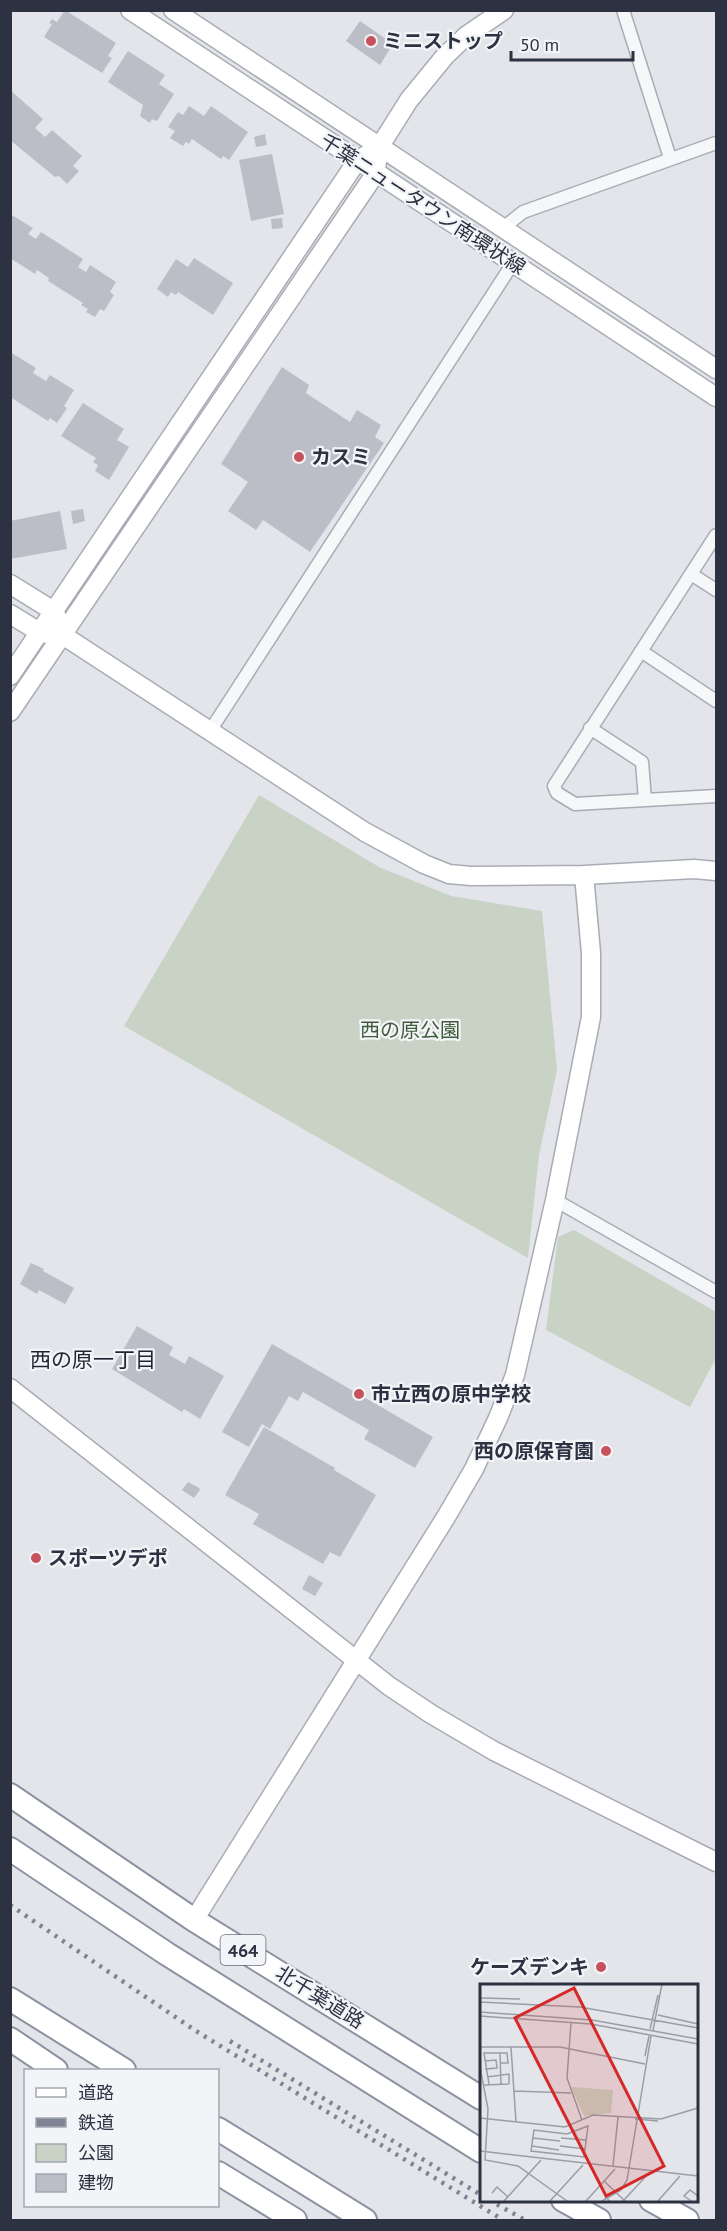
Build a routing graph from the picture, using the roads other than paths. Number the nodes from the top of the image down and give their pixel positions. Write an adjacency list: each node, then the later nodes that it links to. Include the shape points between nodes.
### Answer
1 (130, 10): 8 (street, 千葉ニュータウン南環状線)
2 (504, 10): 6 (street, via 445,56 409,100)
3 (622, 10): 7 (street)
4 (182, 13): 6 (street, 千葉ニュータウン南環状線)
5 (717, 143): 7 (street)
6 (380, 146): 8 (street); 9 (street); 10 (street, 千葉ニュータウン南環状線)
7 (670, 158): 10 (street, via 523,212)
8 (357, 161): 9 (street, 千葉ニュータウン南環状線); 18 (street)
9 (375, 174): 11 (street, 千葉ニュータウン南環状線); 21 (street)
10 (502, 228): 12 (street, 千葉ニュータウン南環状線)
11 (513, 263): 13 (street, 千葉ニュータウン南環状線); 27 (street)
12 (717, 369)
13 (717, 397)
14 (717, 535): 15 (street)
15 (691, 574): 17 (street); 22 (street)
16 (10, 584): 18 (street)
17 (717, 590)
18 (55, 612): 20 (street); 21 (street)
19 (10, 614): 20 (street)
20 (41, 633): 21 (street); 23 (street)
21 (64, 636): 25 (street); 27 (street)
22 (641, 651): 24 (street); 26 (street)
23 (10, 676)
24 (717, 700)
25 (10, 712)
26 (590, 728): 29 (street, via 642,762); 29 (street, via 557,779 554,786 558,793 575,804)
27 (210, 732): 31 (street, via 365,832 449,874)
28 (717, 796): 29 (street)
29 (645, 800)
30 (717, 871): 31 (street)
31 (584, 875): 32 (street, via 591,953 591,1017)
32 (555, 1200): 33 (street); 35 (street, via 515,1374 498,1418 474,1469)
33 (717, 1292)
34 (10, 1388): 35 (street)
35 (356, 1662): 38 (street, via 462,1733); 39 (street)
36 (10, 1795): 39 (highway, 北千葉道路 / 464)
37 (10, 1849): 46 (highway, 464, via 167,1954)
38 (717, 1862)
39 (194, 1920): 44 (highway, 北千葉道路 / 464)
40 (10, 1999): 43 (highway)
41 (10, 2039): 42 (highway)
42 (55, 2069)
43 (122, 2069)
44 (480, 2097)
45 (219, 2130): 51 (highway)
46 (480, 2150)
47 (219, 2174): 50 (highway)
48 (566, 2201): 52 (highway)
49 (654, 2201): 53 (highway)
50 (295, 2220)
51 (365, 2220)
52 (599, 2220)
53 (687, 2220)

